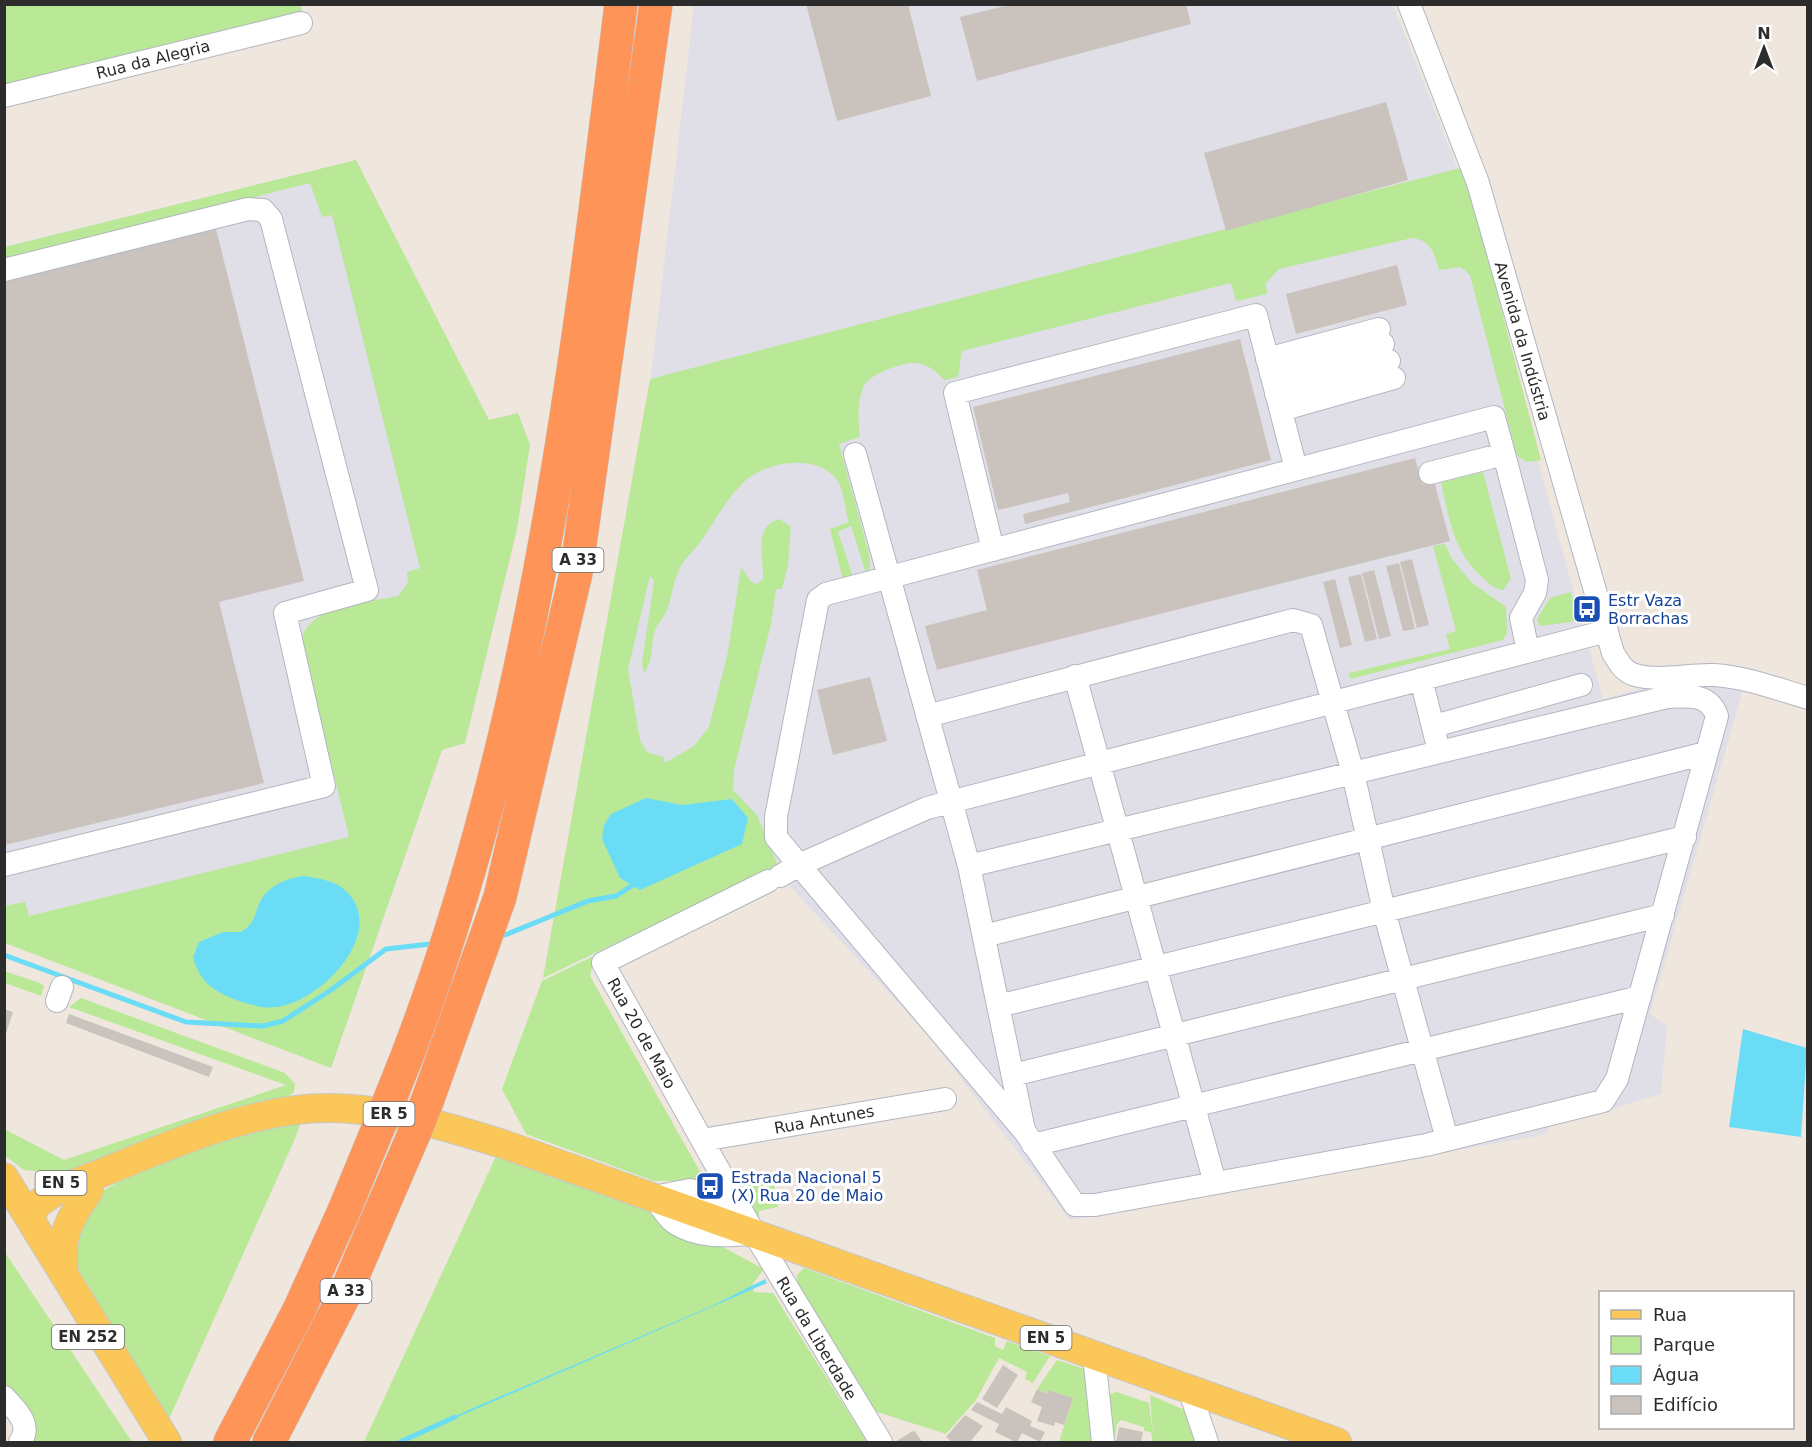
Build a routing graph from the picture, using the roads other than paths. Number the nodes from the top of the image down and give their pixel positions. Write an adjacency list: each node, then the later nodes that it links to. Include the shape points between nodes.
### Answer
1 (621, 4): 61 (highway, A 33, bridge, via 561,457 524,645 464,892 392,1094 328,1246)
2 (656, 4): 64 (highway, A 33, bridge, via 576,573 500,897 414,1134 349,1285)
3 (1409, 4): 14 (street, Avenida da Indústria, via 1478,183)
4 (301, 23): 5 (street, Rua da Alegria)
5 (4, 96)
6 (4, 270): 31 (street, via 248,209 263,210 272,219 367,590 285,613 324,786)
7 (1274, 384): 7 (street, via 1386,353); 10 (street); 12 (street, via 1256,315 955,393)
8 (855, 454): 13 (street)
9 (1504, 454): 10 (street, via 1494,417); 11 (street); 15 (street, via 1537,580 1535,593 1521,618)
10 (1296, 470): 12 (street)
11 (1430, 473)
12 (993, 550): 13 (street)
13 (889, 577): 21 (street); 33 (street, via 826,594 818,600 776,817)
14 (1606, 631): 15 (street); 19 (street, Avenida da Indústria, via 1613,653 1633,675 1715,675)
15 (1528, 651): 17 (street)
16 (1075, 676): 20 (street, via 1293,620 1311,625); 21 (street); 25 (street)
17 (1421, 680): 20 (street); 22 (street)
18 (1581, 685): 22 (street)
19 (1808, 698)
20 (1333, 701): 25 (street); 26 (street)
21 (927, 716): 27 (street)
22 (1434, 726): 23 (street)
23 (1439, 753): 24 (street, via 1667,697 1692,696 1714,707 1716,716); 26 (street)
24 (1706, 753): 29 (street); 30 (street)
25 (1098, 763): 27 (street); 28 (street)
26 (1353, 773): 28 (street); 30 (street)
27 (951, 802): 32 (street); 33 (street, via 927,808)
28 (1116, 830): 32 (street); 34 (street)
29 (1685, 837): 35 (street); 36 (street)
30 (1369, 839): 34 (street); 35 (street)
31 (4, 865)
32 (969, 866): 37 (street)
33 (782, 874): 47 (street); 49 (street, Rua 20 de Maio, via 603,963)
34 (1135, 898): 37 (street); 38 (street)
35 (1384, 911): 38 (street); 39 (street)
36 (1663, 915): 39 (street); 40 (street)
37 (984, 936): 41 (street)
38 (1155, 968): 41 (street); 42 (street)
39 (1402, 980): 42 (street); 43 (street)
40 (1640, 997): 43 (street); 48 (street, via 1617,1079 1603,1101)
41 (998, 1006): 44 (street)
42 (1174, 1036): 44 (street); 46 (street)
43 (1422, 1050): 46 (street); 48 (street)
44 (1013, 1075): 47 (street)
45 (945, 1098): 49 (street, Rua Antunes)
46 (1193, 1106): 47 (street); 53 (street)
47 (1029, 1138): 53 (street, via 1075,1205 1095,1205)
48 (1447, 1139): 53 (street)
49 (702, 1140): 56 (street, Rua 20 de Maio)
50 (4, 1168): 51 (main road, EN 5, via 35,1184 56,1184)
51 (121, 1168): 54 (main road, ER 5); 55 (main road, via 59,1189); 56 (main road, ER 5, via 260,1117 303,1109 354,1110 394,1115 483,1137)
52 (4, 1177): 55 (main road, EN 252)
53 (1215, 1183)
54 (89, 1191): 55 (main road, EN 5, via 60,1211); 57 (main road, via 63,1237)
55 (17, 1219): 57 (main road, EN 252); 63 (main road, EN 252, via 136,1405)
56 (744, 1229): 58 (main road, EN 5); 65 (street, Rua da Liberdade)
57 (65, 1275): 63 (main road, EN 252)
58 (1094, 1355): 59 (main road, EN 5); 66 (street)
59 (1189, 1389): 67 (street); 68 (main road, EN 5)
60 (4, 1397): 62 (street, via 24,1421 26,1430)
61 (233, 1437)
62 (20, 1443)
63 (167, 1443)
64 (268, 1443)
65 (880, 1443)
66 (1102, 1443)
67 (1208, 1443)
68 (1337, 1443)

